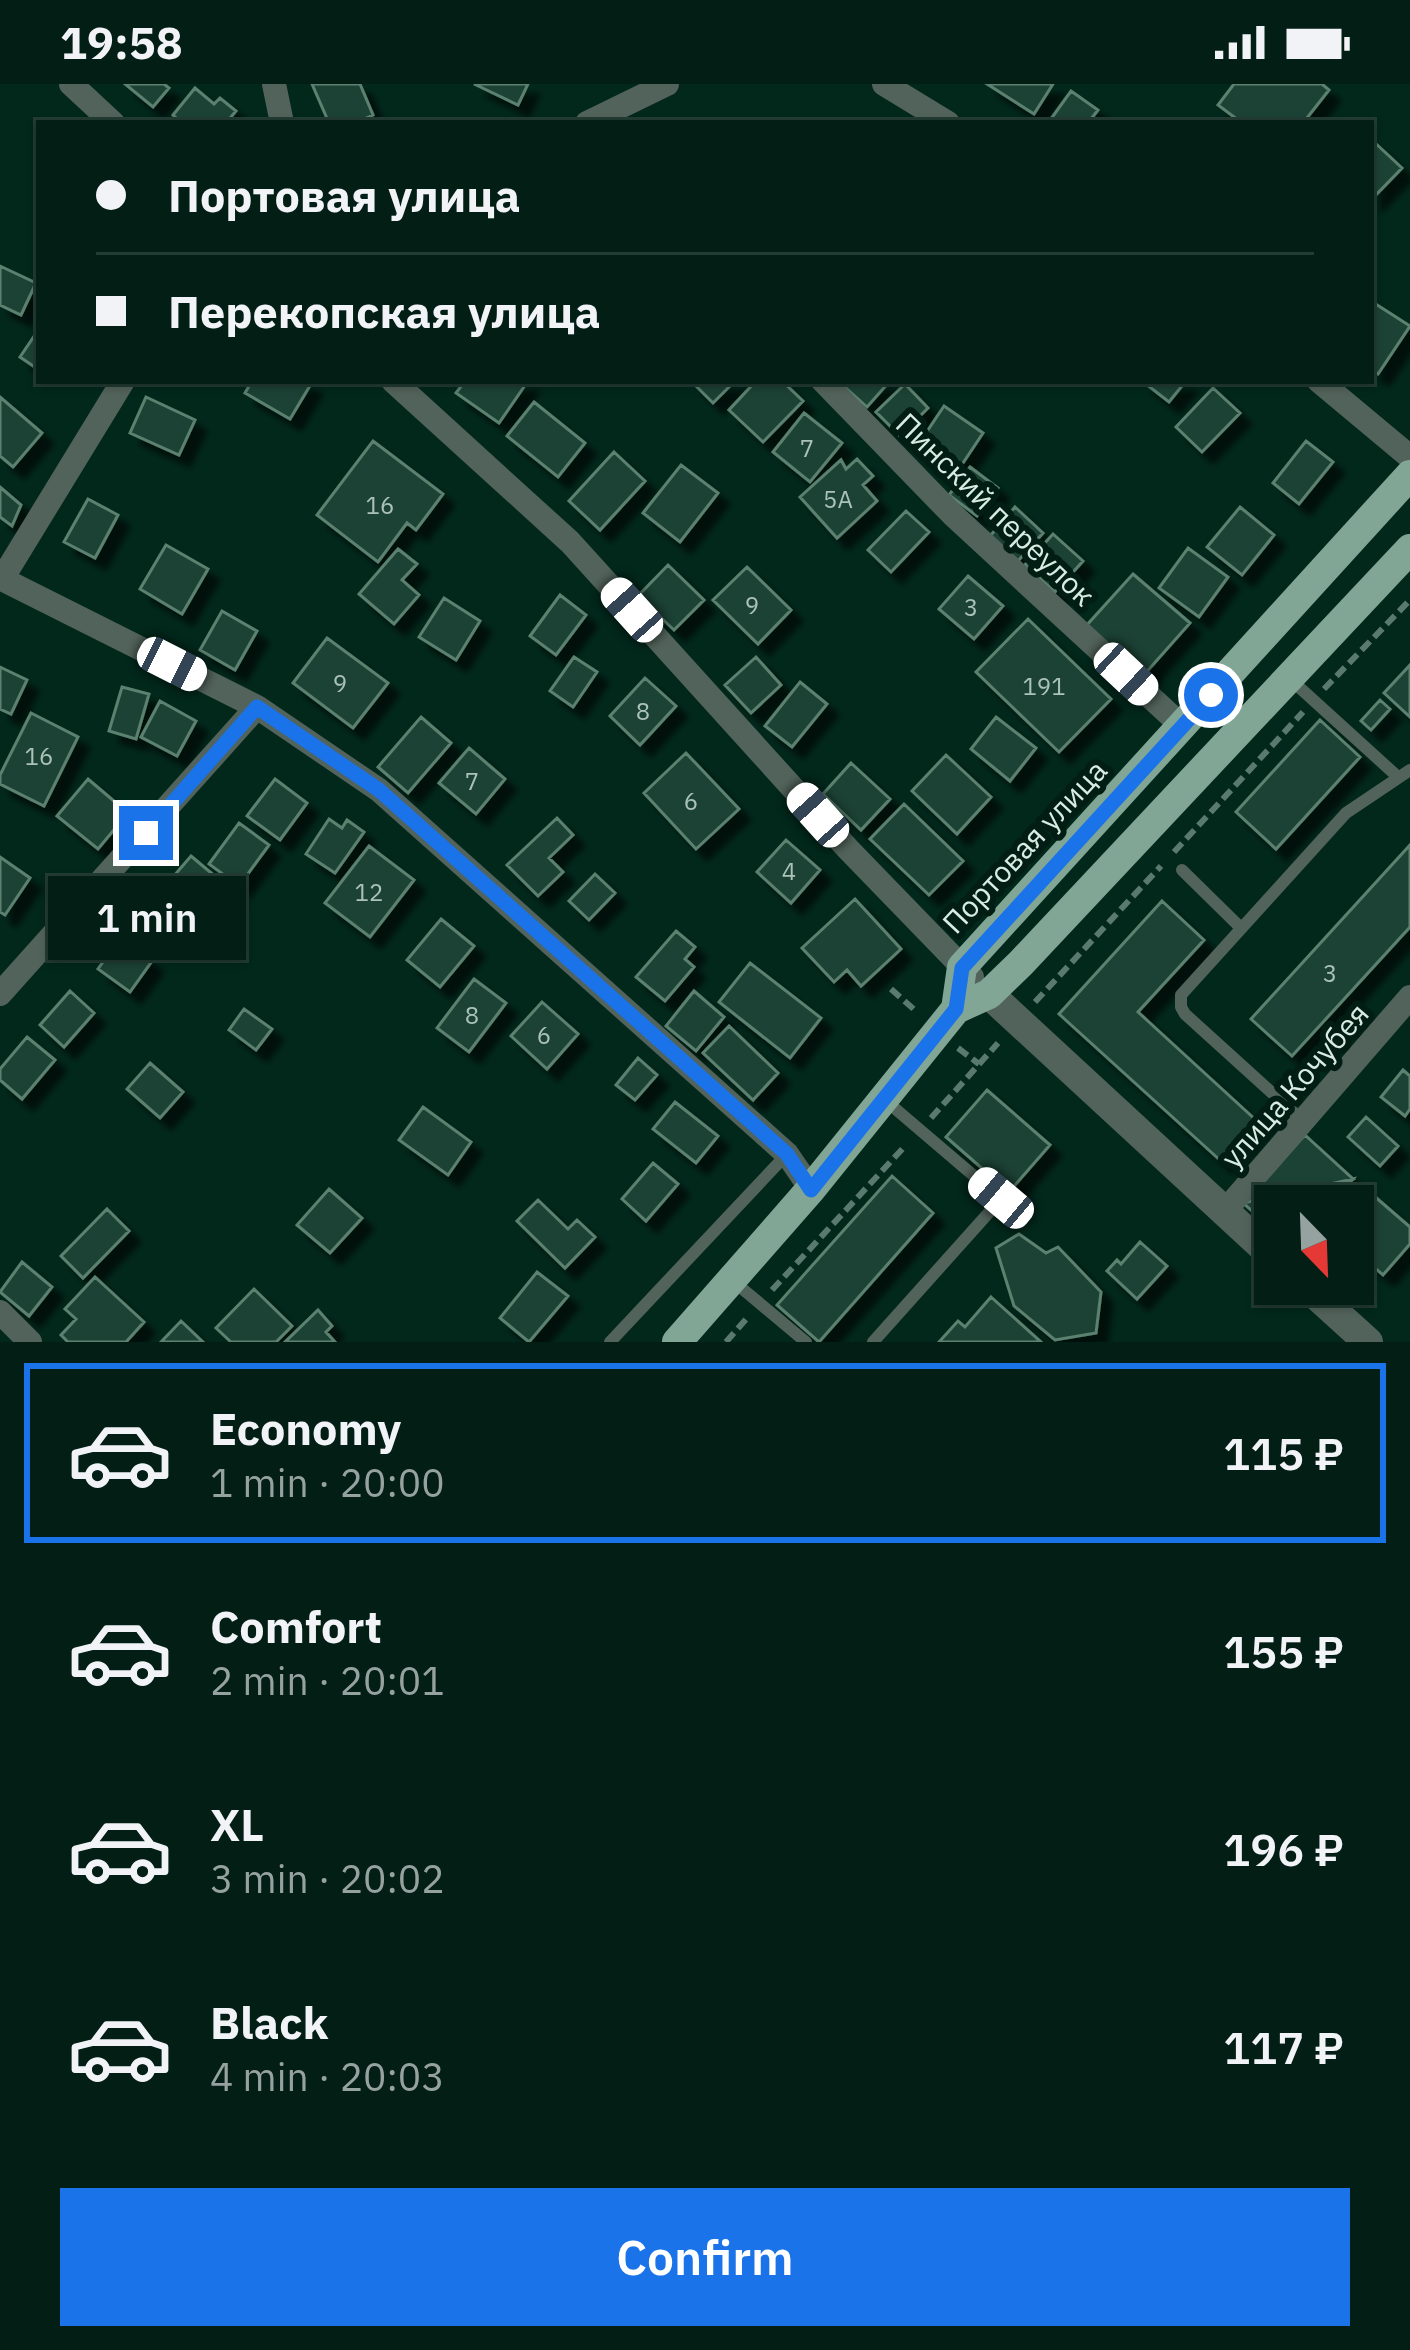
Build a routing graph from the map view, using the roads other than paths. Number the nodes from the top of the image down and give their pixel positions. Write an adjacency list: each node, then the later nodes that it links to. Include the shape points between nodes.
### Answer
1 (71, 84): 5 (street)
2 (274, 84): 6 (street)
3 (667, 84): 7 (street)
4 (884, 84): 8 (street)
5 (110, 120)
6 (280, 120)
7 (593, 120)
8 (943, 120)
9 (121, 384): 16 (street)
10 (396, 384): 23 (street, via 571,542)
11 (827, 384): 19 (street, Пинский переулок, via 953,515)
12 (1323, 384): 13 (street)
13 (1410, 457)
14 (1410, 476): 19 (main road, Портовая улица)
15 (1410, 549): 17 (main road)
16 (1, 579): 18 (street)
17 (1289, 678): 20 (lane); 25 (main road)
18 (257, 707): 24 (street); 30 (street, via 379,790)
19 (1183, 727): 23 (main road, Портовая улица)
20 (1404, 774): 22 (lane, via 1346,813)
21 (1182, 870): 22 (lane)
22 (1241, 928): 29 (lane, via 1184,990 1181,1007)
23 (962, 968): 25 (street); 27 (main road, Портовая улица)
24 (0, 994)
25 (988, 994): 27 (main road); 32 (street)
26 (1410, 997): 29 (street, улица Кочубея)
27 (956, 1009): 28 (main road)
28 (884, 1099): 31 (main road); 41 (lane, via 1001,1198)
29 (1303, 1121): 32 (street, улица Кочубея)
30 (787, 1154): 31 (street); 39 (lane)
31 (811, 1190): 34 (main road)
32 (1223, 1212): 33 (street)
33 (1254, 1239)
34 (730, 1279): 37 (main road); 40 (lane)
35 (1327, 1305): 42 (street)
36 (0, 1312): 38 (street)
37 (688, 1338)
38 (30, 1342)
39 (610, 1342)
40 (806, 1342)
41 (873, 1342)
42 (1368, 1342)

